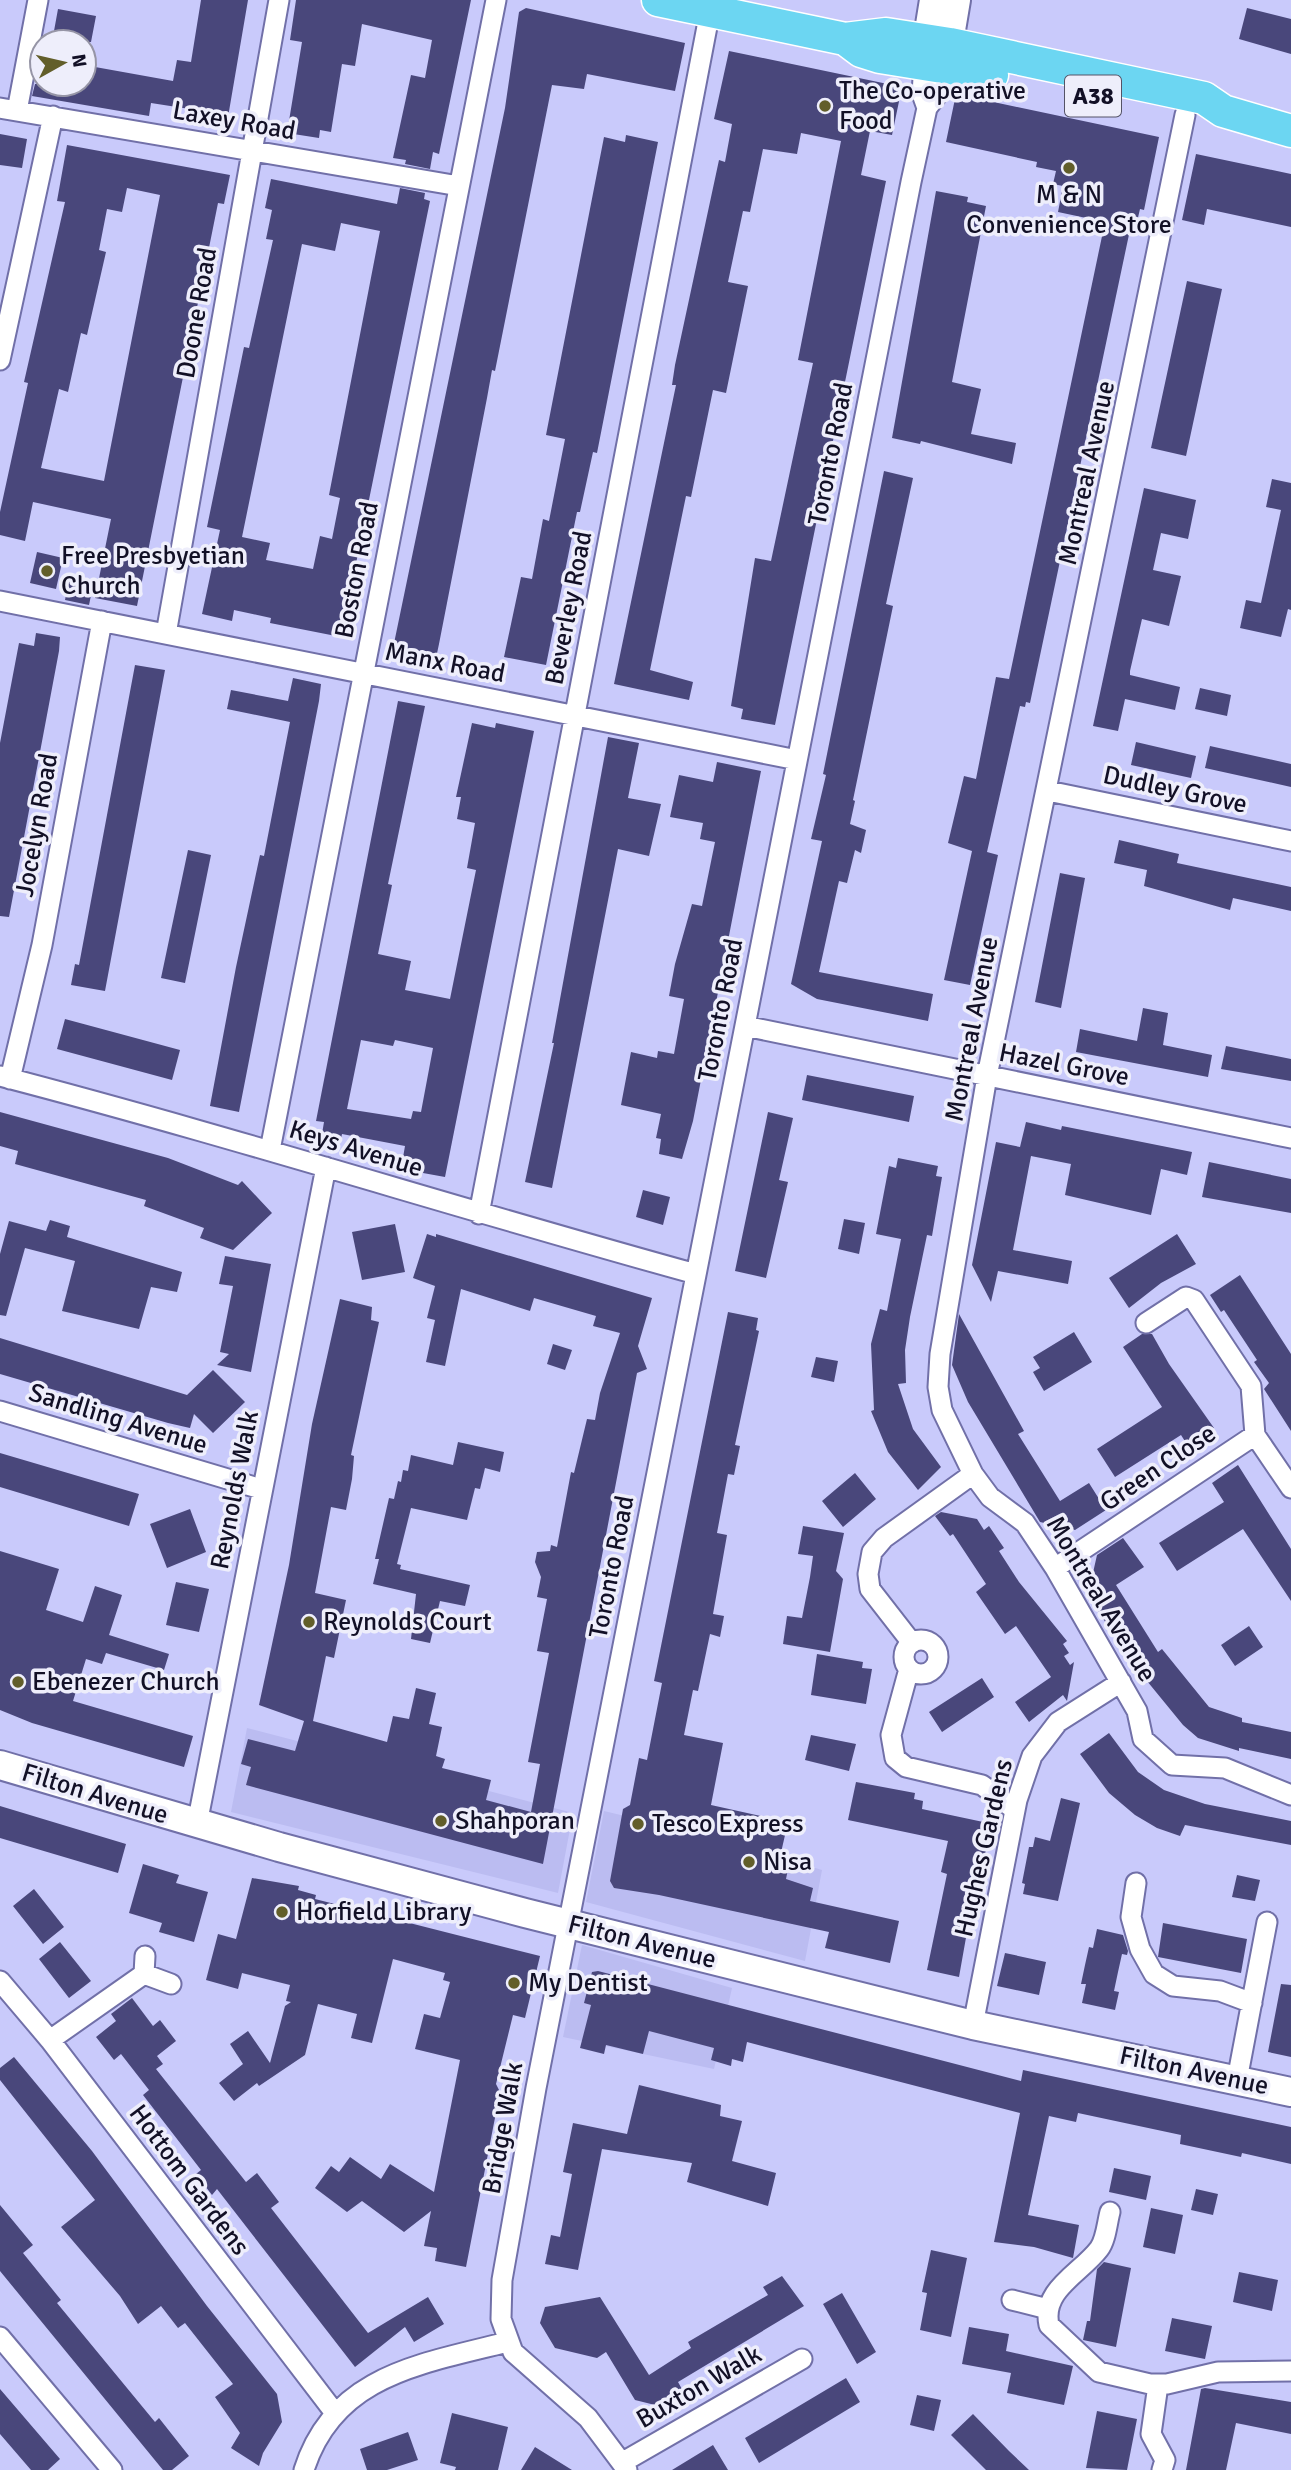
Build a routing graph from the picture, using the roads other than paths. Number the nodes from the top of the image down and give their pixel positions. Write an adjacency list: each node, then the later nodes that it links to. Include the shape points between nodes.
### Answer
1 (38, 0): 9 (street)
2 (279, 0): 14 (street, Doone Road)
3 (496, 0): 15 (street, Boston Road)
4 (658, 0): 7 (main road, A38)
5 (934, 0): 8 (street)
6 (956, 0): 8 (street)
7 (710, 12): 8 (main road, A38, via 845,39 880,57); 21 (street, Beverley Road)
8 (937, 53): 10 (main road, A38, via 1203,98); 11 (main road, A38); 22 (street, Toronto Road, via 938,94 927,108)
9 (8, 109): 12 (street, Laxey Road)
10 (1223, 111): 11 (main road, A38, via 1204,120); 13 (main road, A38)
11 (1185, 115): 23 (street, Montreal Avenue)
12 (53, 116): 14 (street, Laxey Road); 16 (street)
13 (1291, 131)
14 (252, 151): 15 (street, Laxey Road); 19 (street, Doone Road)
15 (459, 186): 20 (street, Boston Road)
16 (0, 360)
17 (0, 601): 18 (street, Manx Road)
18 (102, 621): 19 (street, Manx Road); 27 (street, Jocelyn Road, via 42,945)
19 (166, 634): 20 (street, Manx Road)
20 (364, 674): 21 (street, Manx Road); 29 (street, Boston Road)
21 (575, 716): 22 (street, Manx Road); 31 (street, Beverley Road)
22 (797, 760): 25 (street, Toronto Road)
23 (1048, 791): 24 (street, Dudley Grove); 26 (street, Montreal Avenue)
24 (1291, 841)
25 (745, 1026): 26 (street, Hazel Grove); 32 (street, Toronto Road)
26 (987, 1076): 28 (street, Hazel Grove); 36 (street, Montreal Avenue, via 938,1371 942,1410)
27 (5, 1078): 29 (street, Keys Avenue)
28 (1291, 1138)
29 (270, 1150): 30 (street, Keys Avenue)
30 (326, 1167): 31 (street, Keys Avenue); 38 (street, Reynolds Walk)
31 (479, 1214): 32 (street, Keys Avenue)
32 (696, 1274): 49 (street, Toronto Road)
33 (1146, 1323): 35 (street, Green Close, via 1186,1297 1194,1300 1251,1386)
34 (0, 1411): 38 (street, Sandling Avenue)
35 (1255, 1435): 37 (street, Green Close); 39 (street, Green Close)
36 (973, 1474): 39 (street, Montreal Avenue, via 990,1497 1025,1523); 40 (street, via 884,1538 872,1552 870,1589)
37 (1291, 1488)
38 (261, 1489): 46 (street, Reynolds Walk)
39 (1055, 1568): 42 (street, Montreal Avenue)
40 (912, 1643): 41 (street, via 905,1655); 41 (street, via 927,1641 938,1659 923,1674)
41 (909, 1669): 45 (street, via 891,1734 895,1758 906,1766 982,1785)
42 (1121, 1682): 44 (street, Montreal Avenue, via 1137,1711 1143,1739 1170,1764 1225,1768); 45 (street, Hughes Gardens, via 1076,1708 1043,1738 1026,1770)
43 (0, 1765): 46 (street, Filton Avenue)
44 (1291, 1795)
45 (1015, 1810): 53 (street, Hughes Gardens)
46 (197, 1824): 49 (street, Filton Avenue)
47 (1136, 1883): 52 (street, via 1131,1917 1140,1950 1154,1974 1173,1986 1220,1991)
48 (1267, 1922): 52 (street)
49 (568, 1923): 53 (street, Filton Avenue); 61 (street, Bridge Walk, via 502,2280 500,2310)
50 (0, 1981): 54 (street, Hottom Gardens)
51 (171, 1984): 54 (street, via 145,1965)
52 (1252, 2003): 55 (street)
53 (973, 2025): 55 (street, Filton Avenue)
54 (50, 2040): 65 (street, Hottom Gardens)
55 (1237, 2080): 56 (street, Filton Avenue)
56 (1291, 2091)
57 (1110, 2212): 59 (street, via 1098,2250 1056,2292)
58 (1012, 2300): 59 (street)
59 (1048, 2308): 64 (street, via 1049,2325 1094,2370)
60 (0, 2337): 67 (street)
61 (507, 2342): 65 (street, via 381,2379); 66 (street, via 521,2361 588,2418)
62 (802, 2358): 66 (street, Buxton Walk)
63 (1291, 2371): 64 (street, via 1218,2372)
64 (1158, 2385): 69 (street, via 1151,2434 1165,2460)
65 (335, 2413): 68 (street, via 316,2438)
66 (625, 2466)
67 (112, 2470)
68 (304, 2470)
69 (1163, 2470)

